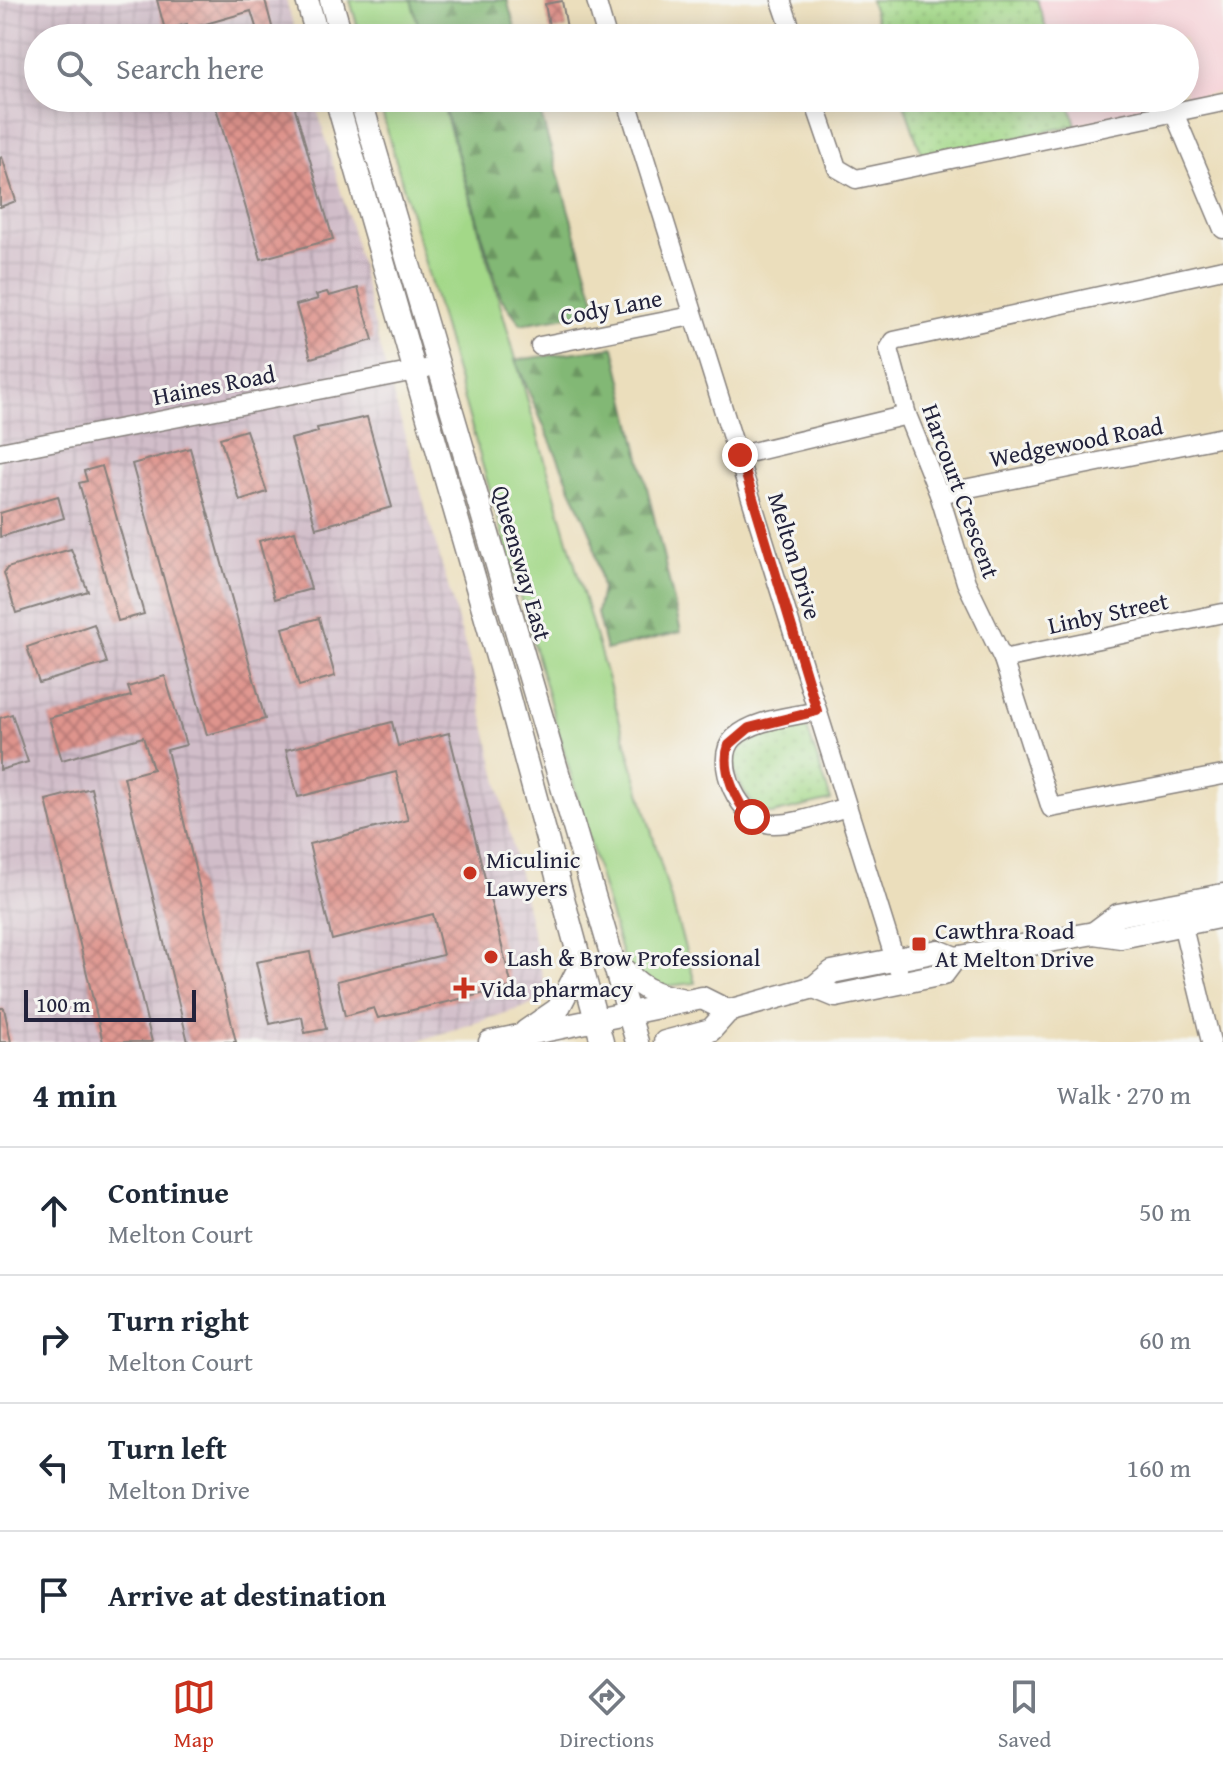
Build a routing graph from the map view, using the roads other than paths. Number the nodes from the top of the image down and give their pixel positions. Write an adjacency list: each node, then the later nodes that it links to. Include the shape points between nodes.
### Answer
1 (307, 0): 5 (main road)
2 (331, 0): 6 (main road)
3 (596, 0): 7 (street)
4 (781, 0): 8 (street)
5 (314, 24)
6 (338, 24)
7 (603, 24)
8 (789, 24)
9 (1223, 102): 10 (street)
10 (1199, 108)
11 (340, 112): 22 (main road)
12 (364, 112): 21 (main road, Queensway East)
13 (630, 112): 19 (street, Melton Drive)
14 (818, 112): 16 (street, via 837,168 845,176 866,178)
15 (1186, 112): 16 (street)
16 (1175, 115): 17 (street)
17 (1223, 229)
18 (1223, 269): 23 (street, Harcourt Crescent, via 894,341 889,349)
19 (692, 316): 20 (street, Cody Lane); 26 (street, Melton Drive)
20 (540, 346)
21 (438, 366): 22 (street, Haines Road); 38 (main road, Queensway East)
22 (414, 371): 25 (street, Haines Road); 39 (main road)
23 (907, 415): 26 (street); 27 (street, Harcourt Crescent)
24 (1223, 437): 27 (street, Wedgewood Road)
25 (0, 452)
26 (740, 455): 30 (street, Melton Drive)
27 (939, 494): 29 (street, Harcourt Crescent, via 966,582)
28 (1223, 613): 29 (street, Linby Street)
29 (1003, 659): 31 (street, Harcourt Crescent, via 1051,808)
30 (817, 711): 32 (street, Melton Drive); 32 (street, via 756,726 734,738 726,762 738,804 752,817 775,824)
31 (1223, 775)
32 (847, 807): 36 (street, Melton Drive)
33 (1223, 895): 34 (main road)
34 (1180, 915): 35 (main road); 37 (main road, via 1121,937 1094,933); 48 (street)
35 (1223, 916)
36 (894, 958): 37 (main road, via 938,951); 40 (street, Melton Drive); 41 (main road, via 832,972)
37 (955, 958): 40 (main road, via 943,974)
38 (617, 962): 42 (main road, via 638,986); 44 (main road, Queensway East)
39 (580, 966): 45 (main road); 46 (main road, via 558,1009)
40 (903, 983): 41 (main road, via 836,996)
41 (814, 987): 43 (main road)
42 (689, 1001): 43 (main road, via 702,998); 44 (main road)
43 (728, 1011): 47 (main road)
44 (630, 1014): 45 (main road); 50 (main road, Queensway East)
45 (604, 1035): 46 (main road)
46 (517, 1036): 49 (main road)
47 (703, 1036): 51 (main road)
48 (1215, 1038)
49 (490, 1042)
50 (637, 1042)
51 (665, 1042)

